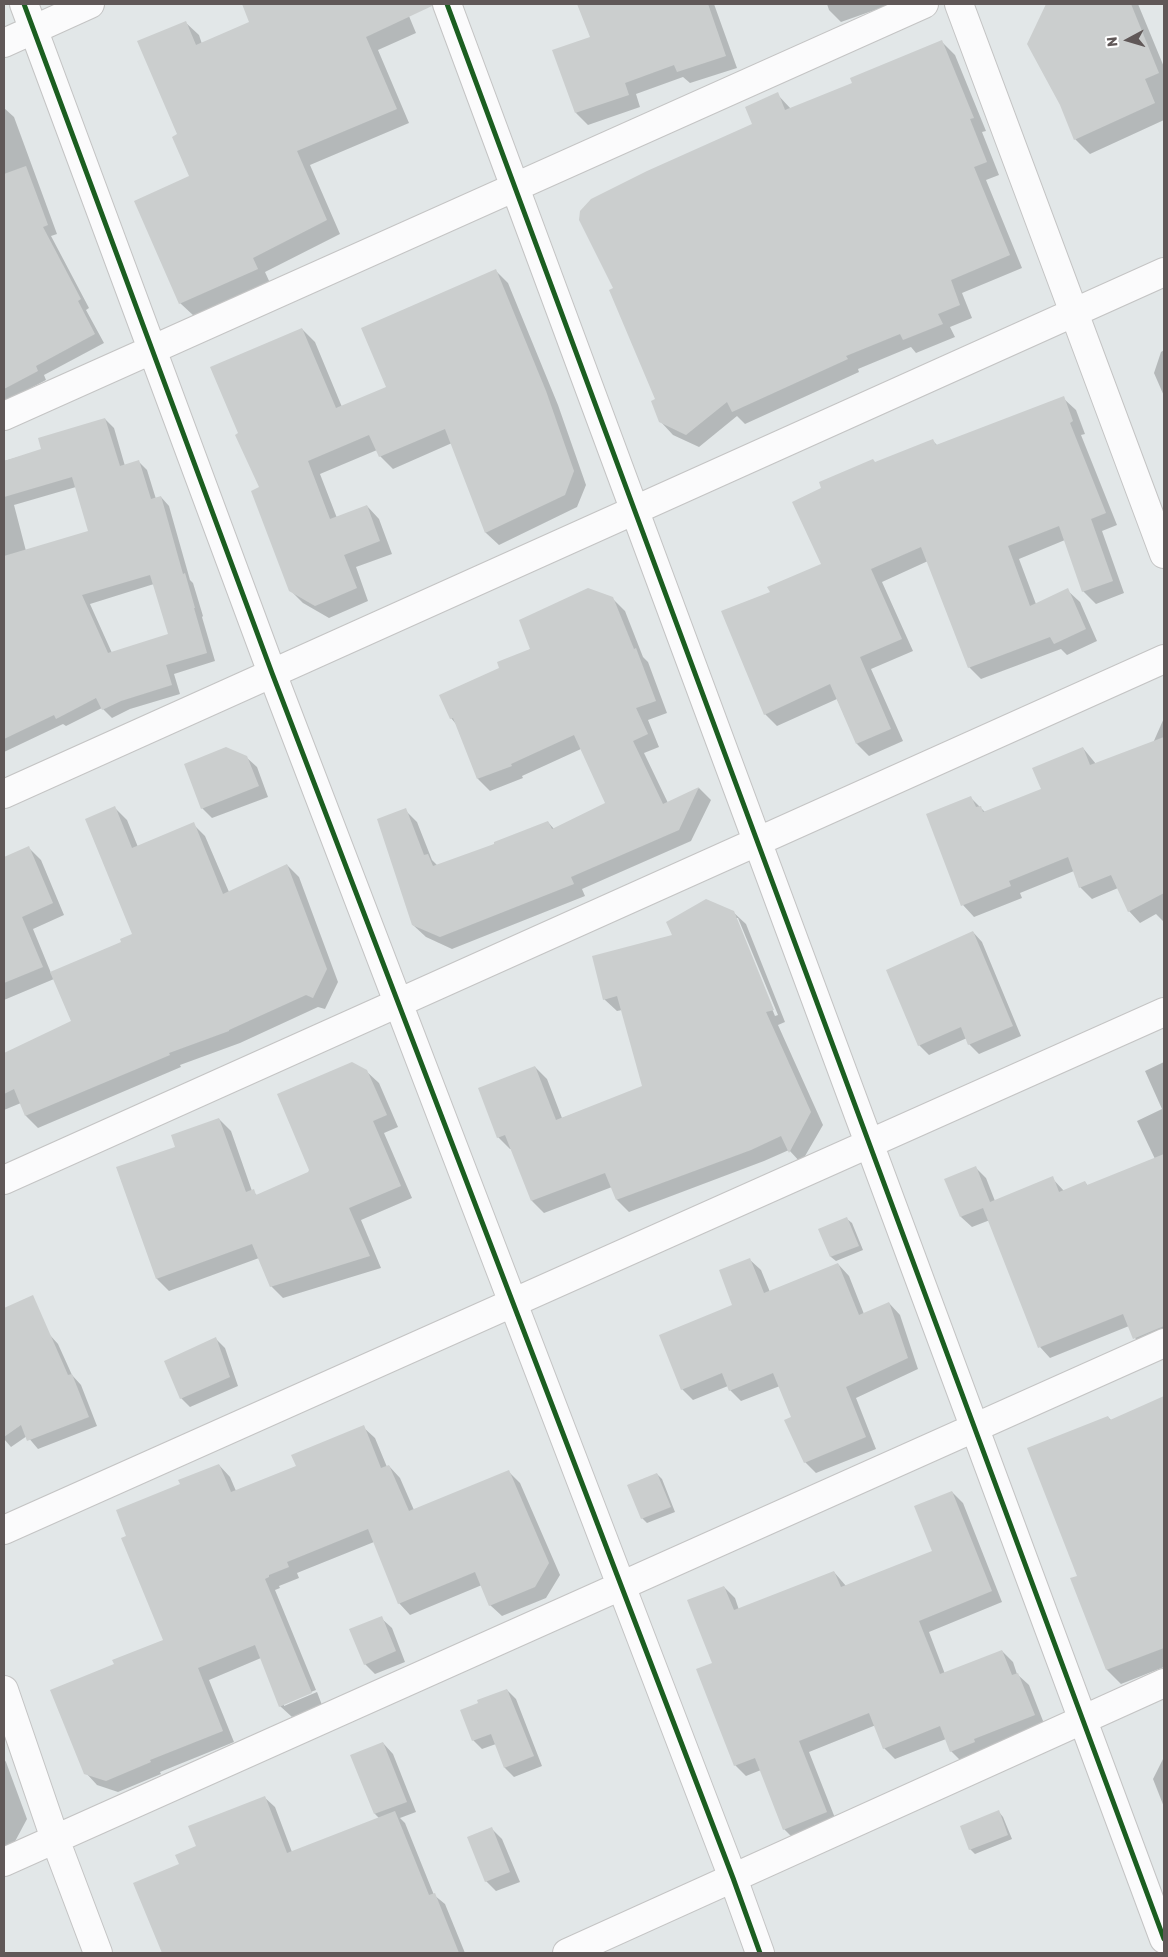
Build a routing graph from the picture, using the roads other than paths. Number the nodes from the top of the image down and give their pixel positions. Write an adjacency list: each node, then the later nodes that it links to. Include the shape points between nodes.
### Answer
1 (24, 4): 6 (street)
2 (90, 4): 6 (street)
3 (446, 4): 8 (street)
4 (924, 4): 8 (street)
5 (959, 4): 10 (street)
6 (34, 29): 7 (street); 11 (street)
7 (4, 43)
8 (515, 187): 11 (street); 13 (street)
9 (1164, 272): 10 (street)
10 (1074, 313): 13 (street); 14 (street)
11 (152, 350): 12 (street); 16 (street)
12 (4, 416)
13 (634, 510): 16 (street); 18 (street)
14 (1164, 554)
15 (1164, 659): 18 (street)
16 (272, 673): 17 (street); 19 (street)
17 (4, 794)
18 (758, 842): 19 (street); 21 (street)
19 (398, 1002): 22 (street); 23 (street)
20 (1164, 1012): 21 (street)
21 (870, 1143): 23 (street); 25 (street)
22 (4, 1180)
23 (512, 1303): 26 (street); 27 (street)
24 (1164, 1343): 25 (street)
25 (974, 1427): 27 (street); 30 (street)
26 (4, 1530)
27 (620, 1586): 31 (street); 33 (street)
28 (1164, 1683): 30 (street)
29 (4, 1690): 31 (street)
30 (1083, 1720): 33 (street); 34 (street)
31 (55, 1839): 32 (street); 35 (street)
32 (4, 1862)
33 (733, 1878): 36 (street); 37 (street)
34 (1164, 1939)
35 (98, 1953)
36 (567, 1953)
37 (760, 1953)

